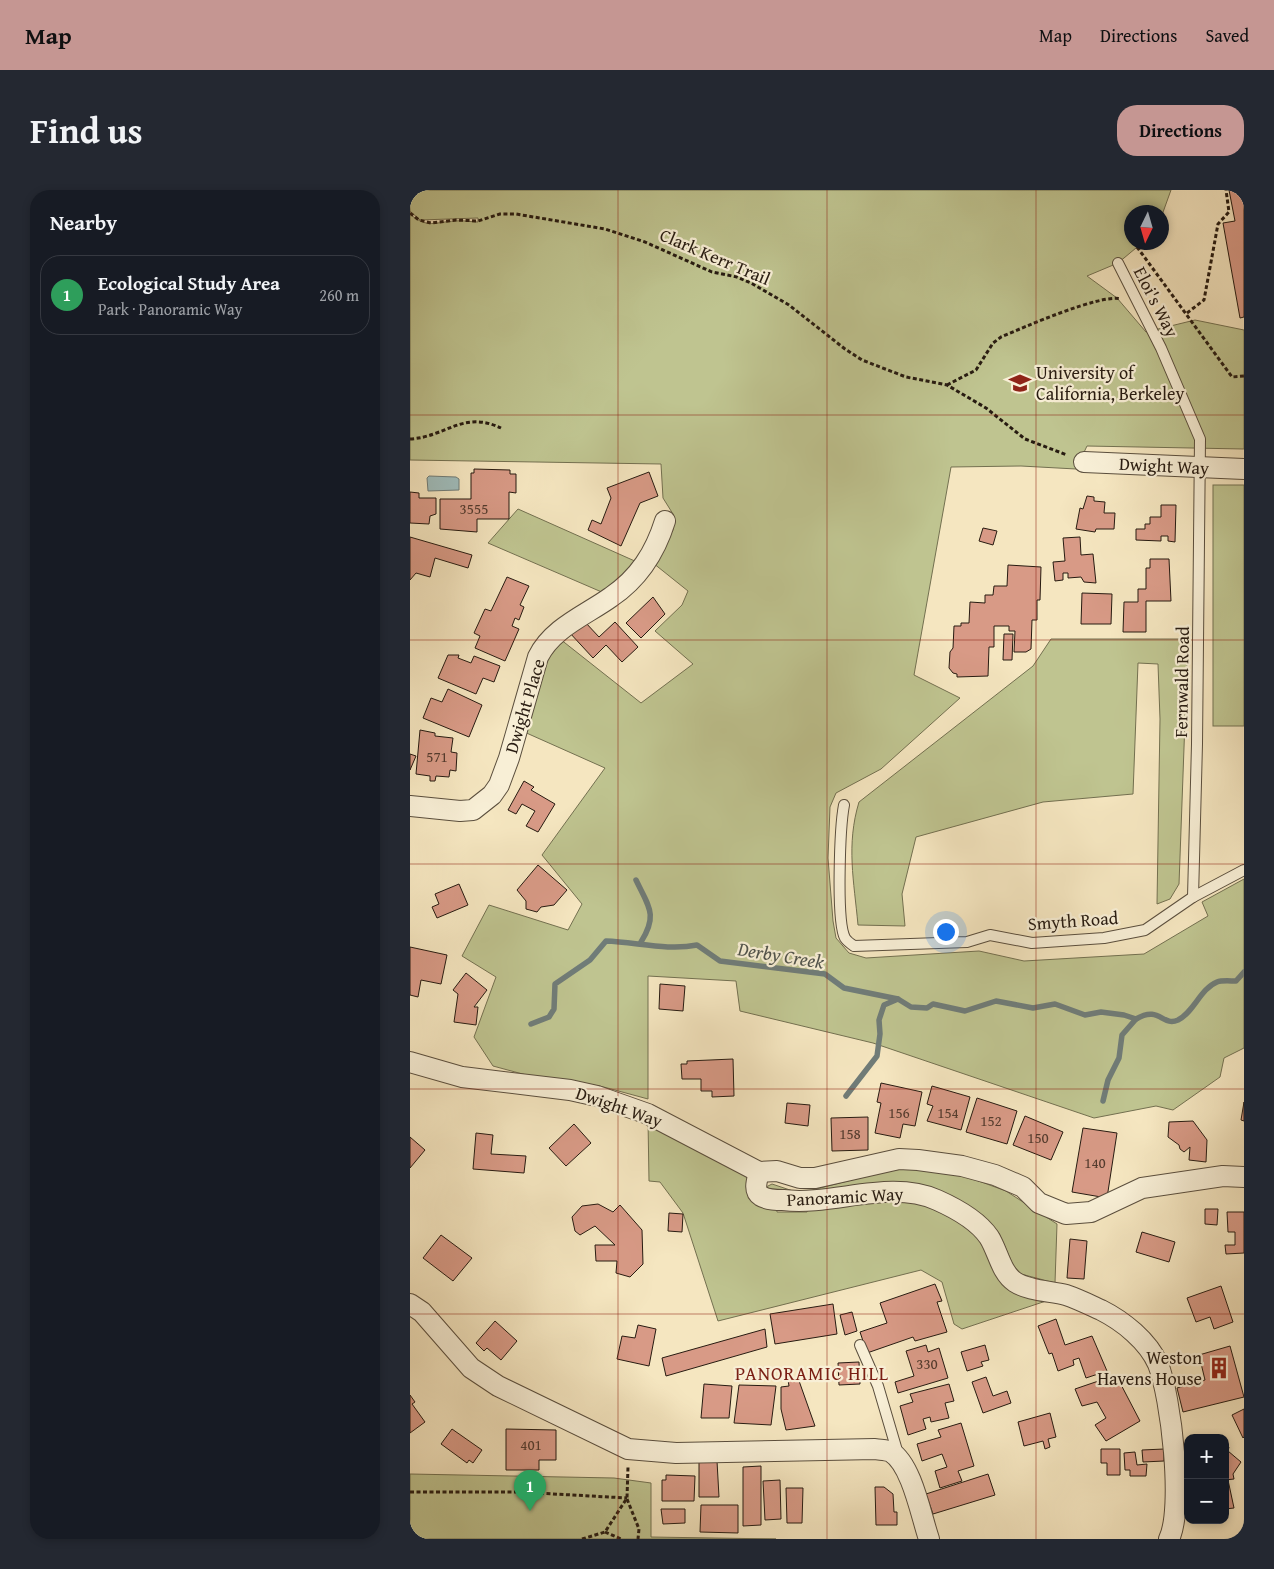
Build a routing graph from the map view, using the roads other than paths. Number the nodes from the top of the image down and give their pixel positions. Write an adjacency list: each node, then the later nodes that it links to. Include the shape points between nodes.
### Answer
1 (1118, 263): 3 (lane, Eloi's Way, via 1198,430)
2 (1084, 462): 3 (street, Dwight Way)
3 (1200, 468): 4 (street, Dwight Way); 9 (lane, Fernwald Road)
4 (1244, 469)
5 (665, 521): 7 (street, Dwight Place, via 656,548 631,581 543,646 509,758 492,796 472,810)
6 (844, 805): 9 (lane, Smyth Road, via 840,831 842,922 845,938 854,946 967,942 990,935 1032,943 1104,938 1145,930)
7 (410, 806)
8 (1244, 870): 9 (lane, Smyth Road)
9 (1193, 897)
10 (410, 1062): 11 (street, Dwight Way, via 462,1077 597,1096 648,1114)
11 (759, 1172): 12 (street, Panoramic Way, via 777,1171 800,1178 815,1178 899,1159 944,1163 995,1175 1023,1187 1039,1203 1066,1214 1091,1212 1142,1188 1223,1176); 17 (street, Panoramic Way, via 757,1192 772,1199 820,1201 886,1192 936,1199 960,1212 988,1236 1006,1273 1014,1282 1068,1296 1102,1310 1134,1333 1158,1364 1174,1447 1176,1517)
12 (1244, 1177)
13 (410, 1304): 15 (street, via 422,1312 470,1368 498,1386 628,1449 676,1453 875,1449 890,1451)
14 (860, 1345): 15 (lane, via 878,1386)
15 (900, 1460): 16 (street, via 908,1473)
16 (929, 1539)
17 (1169, 1539)

